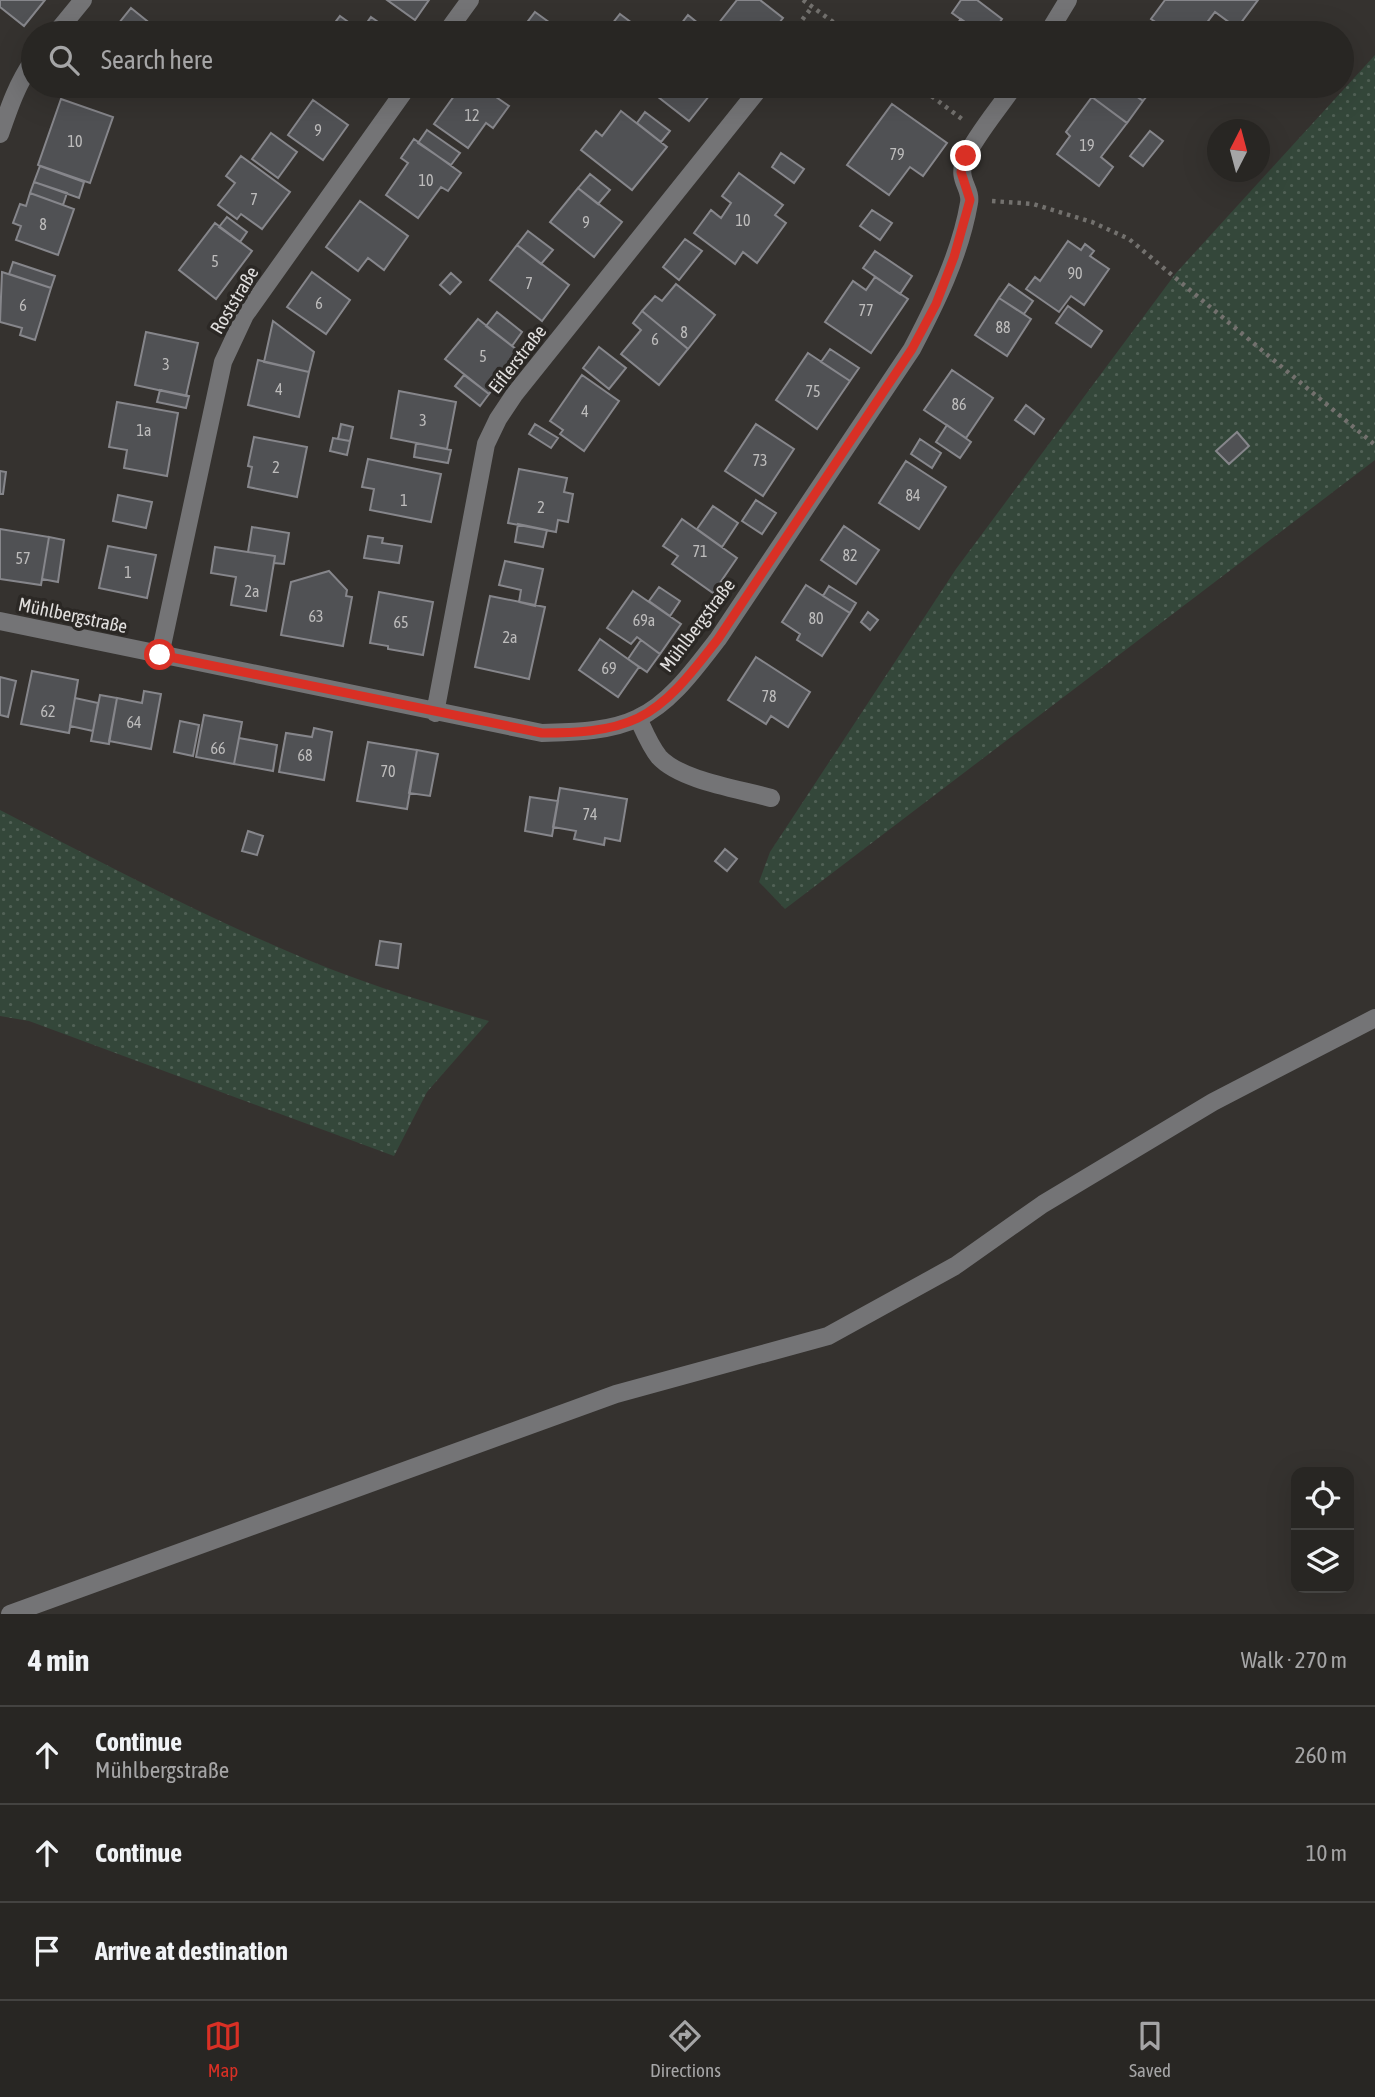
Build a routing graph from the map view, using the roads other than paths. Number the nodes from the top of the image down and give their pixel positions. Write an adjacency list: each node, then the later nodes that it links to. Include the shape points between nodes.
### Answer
1 (83, 0): 4 (street)
2 (470, 0): 5 (street)
3 (1068, 0): 6 (street)
4 (66, 21)
5 (455, 21)
6 (1055, 21)
7 (21, 80): 11 (street)
8 (399, 98): 13 (street, Roststraße, via 233,335 223,362)
9 (752, 98): 14 (street, Eiflerstraße, via 498,419 486,444)
10 (1006, 98): 15 (street, Mühlbergstraße, via 966,156 961,172 970,200 940,293 912,349 718,639 667,698)
11 (0, 134)
12 (0, 621): 13 (street, Mühlbergstraße)
13 (160, 655): 14 (street, Mühlbergstraße)
14 (435, 713): 15 (street, Mühlbergstraße, via 542,733 584,732)
15 (638, 718): 16 (street, via 659,756 672,768)
16 (771, 798)
17 (1375, 1018): 18 (street, via 1213,1102 1043,1204 955,1266 828,1336 616,1394)
18 (10, 1614)

